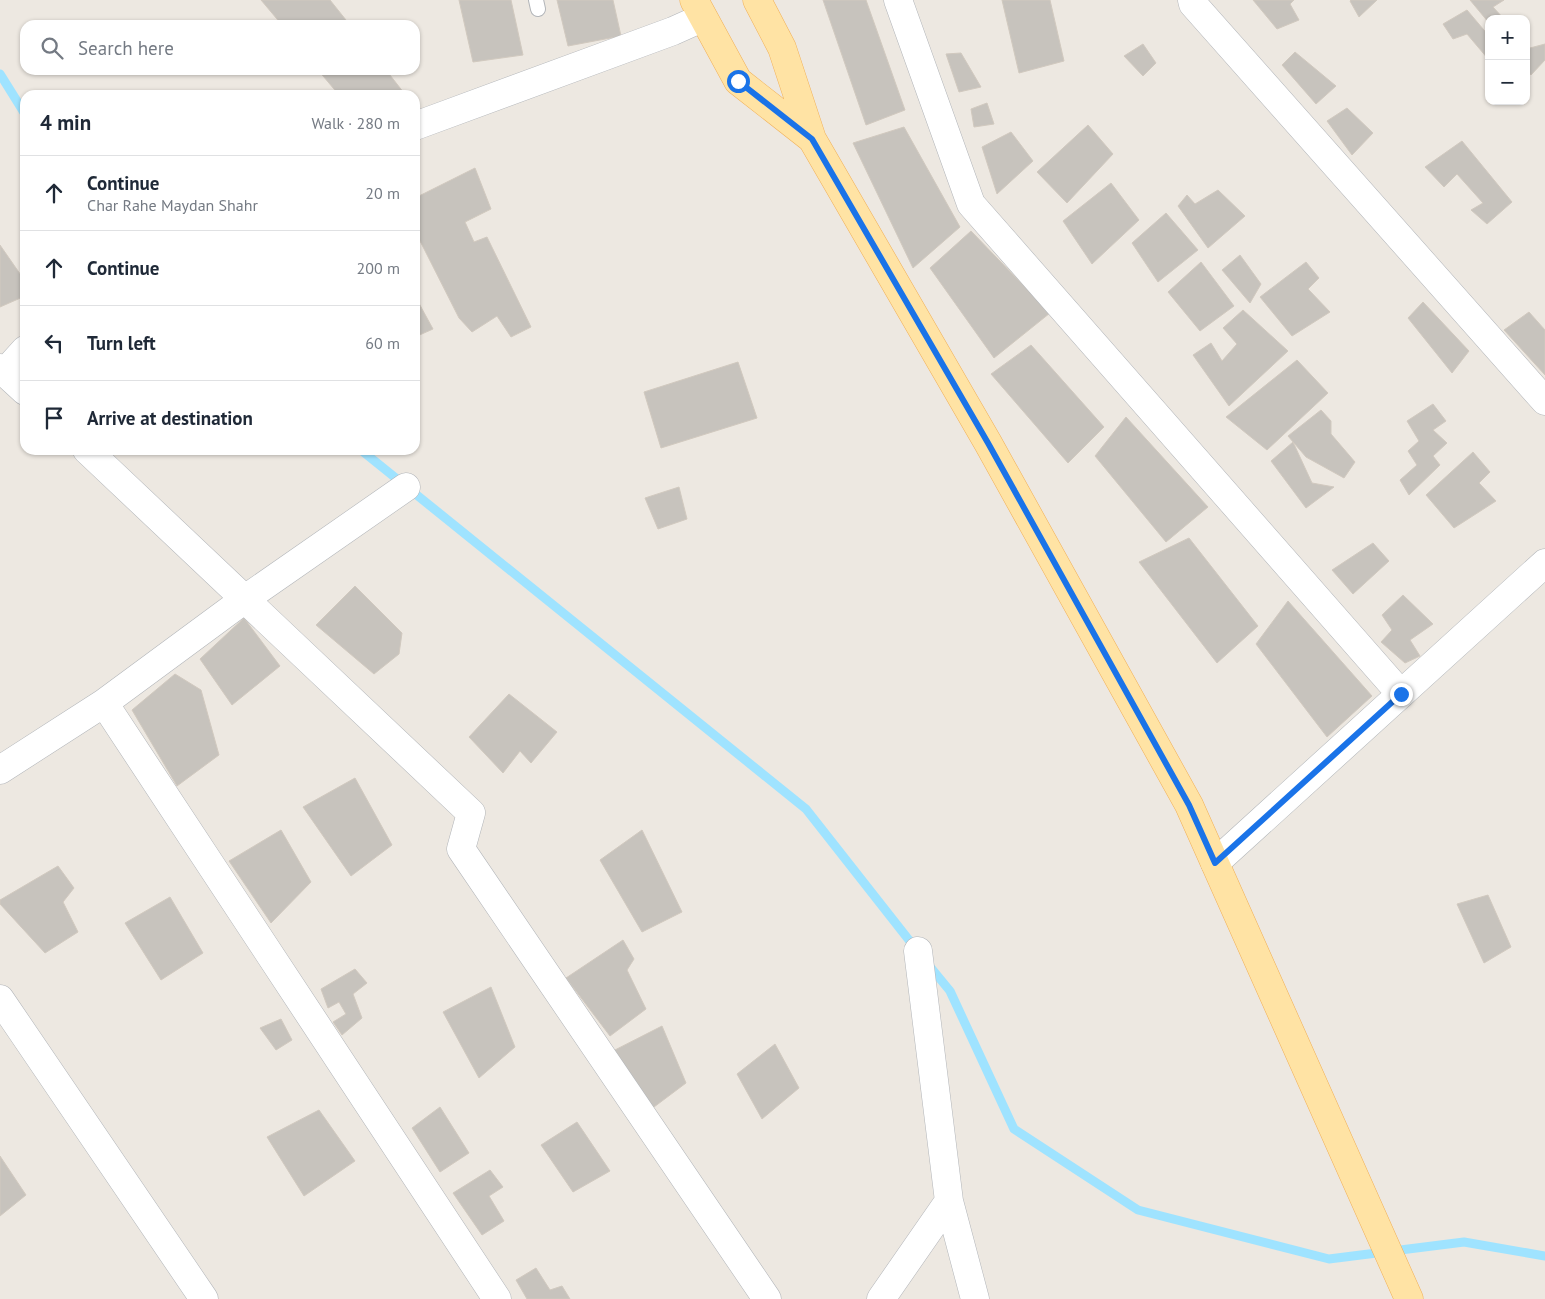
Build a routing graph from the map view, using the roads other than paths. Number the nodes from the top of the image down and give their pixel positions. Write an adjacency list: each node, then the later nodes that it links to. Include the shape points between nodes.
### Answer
1 (757, 0): 6 (main road, via 782,48)
2 (898, 0): 15 (street, via 971,204)
3 (1192, 0): 10 (street)
4 (698, 9): 5 (street, via 673,31); 6 (main road, via 738,81)
5 (420, 124)
6 (812, 139): 18 (main road, via 988,443 1189,805)
7 (20, 354): 8 (street)
8 (2, 370): 9 (street)
9 (20, 386)
10 (1545, 402)
11 (92, 455): 14 (street)
12 (406, 486): 14 (street)
13 (1545, 564): 15 (street)
14 (245, 599): 16 (street); 24 (street, via 471,813 461,849)
15 (1401, 694): 18 (street)
16 (104, 703): 17 (street); 23 (street)
17 (0, 770)
18 (1215, 863): 27 (main road)
19 (918, 951): 21 (street)
20 (0, 999): 22 (street)
21 (949, 1201): 25 (street); 26 (street)
22 (204, 1299)
23 (497, 1299)
24 (767, 1299)
25 (881, 1299)
26 (975, 1299)
27 (1409, 1299)

